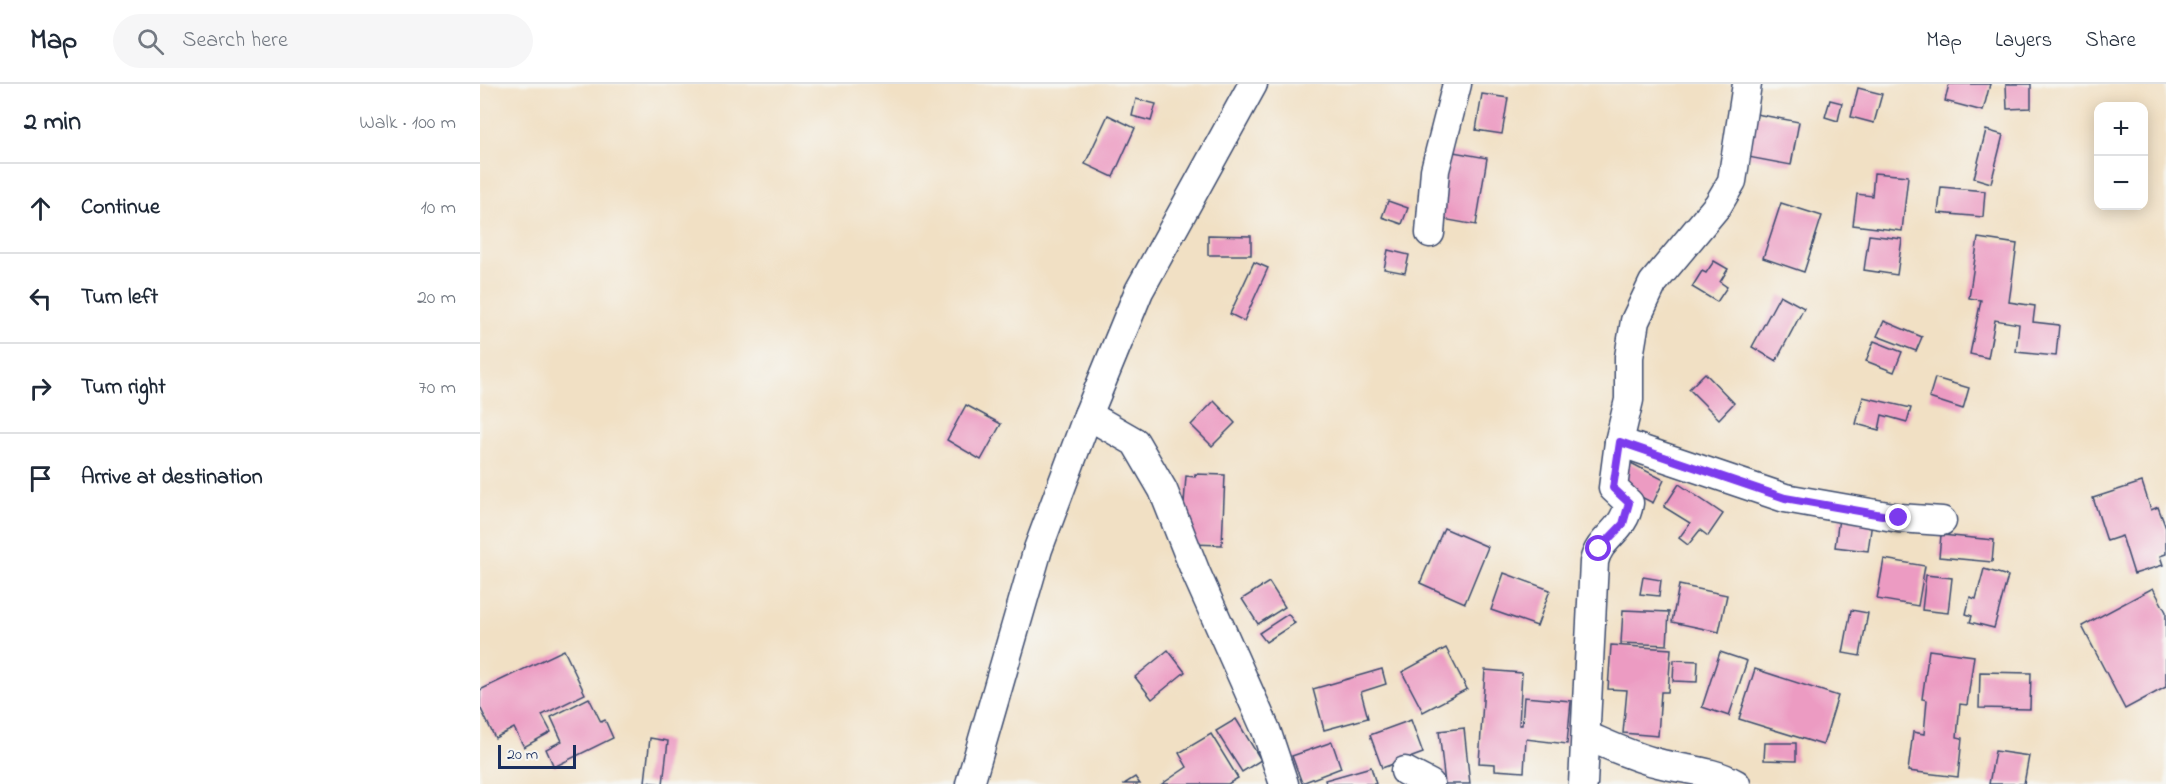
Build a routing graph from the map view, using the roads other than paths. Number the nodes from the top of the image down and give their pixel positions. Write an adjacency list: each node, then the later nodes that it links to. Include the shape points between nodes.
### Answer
1 (1253, 84): 5 (street, via 1139,291)
2 (1457, 84): 4 (street, via 1435,170)
3 (1747, 84): 6 (street, via 1732,181 1718,205 1653,283 1635,321 1629,357 1629,399)
4 (1430, 233)
5 (1088, 415): 10 (street, via 1038,549); 11 (street, via 1135,442 1163,490 1266,730)
6 (1620, 442): 7 (street, via 1785,498 1899,518); 8 (street, via 1613,488 1629,503 1623,524 1599,549 1594,562)
7 (1942, 521)
8 (1587, 736): 13 (street); 14 (street, via 1659,764 1699,771)
9 (1405, 771): 12 (street)
10 (969, 784)
11 (1284, 784)
12 (1430, 784)
13 (1583, 784)
14 (1736, 784)

